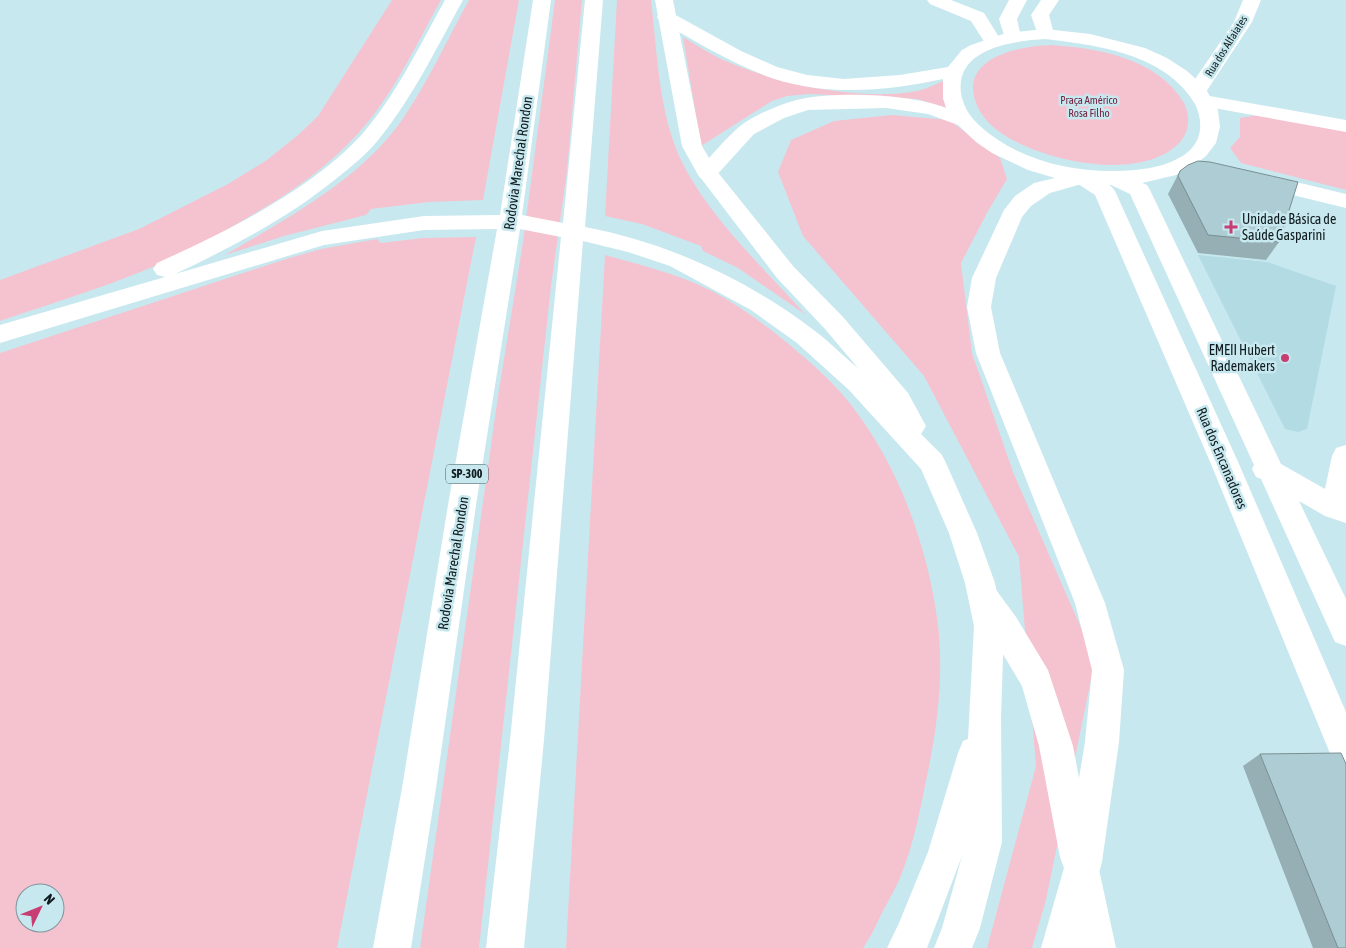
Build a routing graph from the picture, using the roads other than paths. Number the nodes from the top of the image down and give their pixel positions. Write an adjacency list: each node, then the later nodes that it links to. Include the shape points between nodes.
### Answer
1 (454, 0): 24 (main road, via 398,98 369,137 341,165 295,200 227,241 150,276)
2 (542, 0): 35 (main road, Rodovia Marechal Rondon / SP-300)
3 (594, 0): 36 (main road)
4 (936, 0): 10 (main road, via 978,17)
5 (1018, 0): 10 (main road, via 1008,19)
6 (1050, 0): 9 (main road, via 1040,15)
7 (1252, 0): 12 (main road, Rua dos Alfaiates, via 1243,22)
8 (665, 9): 11 (main road, via 730,54 770,71 807,81 870,86); 18 (main road, via 692,146)
9 (1045, 34): 10 (main road); 12 (main road, via 1088,38 1147,56 1176,72)
10 (1003, 40): 11 (main road, via 969,54)
11 (954, 71): 13 (main road, via 950,91 954,106)
12 (1200, 96): 14 (main road); 15 (main road, via 1211,119 1209,136 1200,152)
13 (964, 121): 16 (main road, via 1005,153); 18 (main road, via 932,109 902,104 806,104 777,114 747,130)
14 (1346, 126)
15 (1182, 165): 17 (main road); 21 (main road, via 1153,175)
16 (1043, 167): 20 (main road); 23 (main road, via 1011,193 1008,203)
17 (1209, 168)
18 (707, 173): 26 (main road, via 786,272 899,400)
19 (1236, 175): 22 (main road)
20 (1082, 177): 21 (main road); 23 (main road, via 1042,188); 27 (main road, Rua dos Encanadores, via 1104,191)
21 (1116, 179): 28 (main road, via 1139,190)
22 (1346, 201)
23 (1012, 215): 34 (main road, via 984,278 979,307 986,344 1090,603 1108,670 1102,742)
24 (6, 332): 26 (main road, via 322,238 424,223 520,222 636,246 678,262 759,304 806,337 858,383)
25 (1346, 456): 29 (main road)
26 (932, 463): 30 (main road, via 963,533)
27 (1225, 464): 28 (main road); 33 (main road, Rua dos Encanadores)
28 (1269, 469): 29 (main road); 31 (main road)
29 (1340, 510)
30 (982, 595): 32 (main road, via 989,626); 34 (main road, via 1037,681 1056,746)
31 (1346, 632)
32 (985, 718): 37 (main road, via 946,852); 38 (main road, via 984,842)
33 (1346, 751)
34 (1082, 873): 39 (main road); 40 (main road)
35 (392, 948)
36 (505, 948)
37 (906, 948)
38 (954, 948)
39 (1060, 948)
40 (1097, 948)

